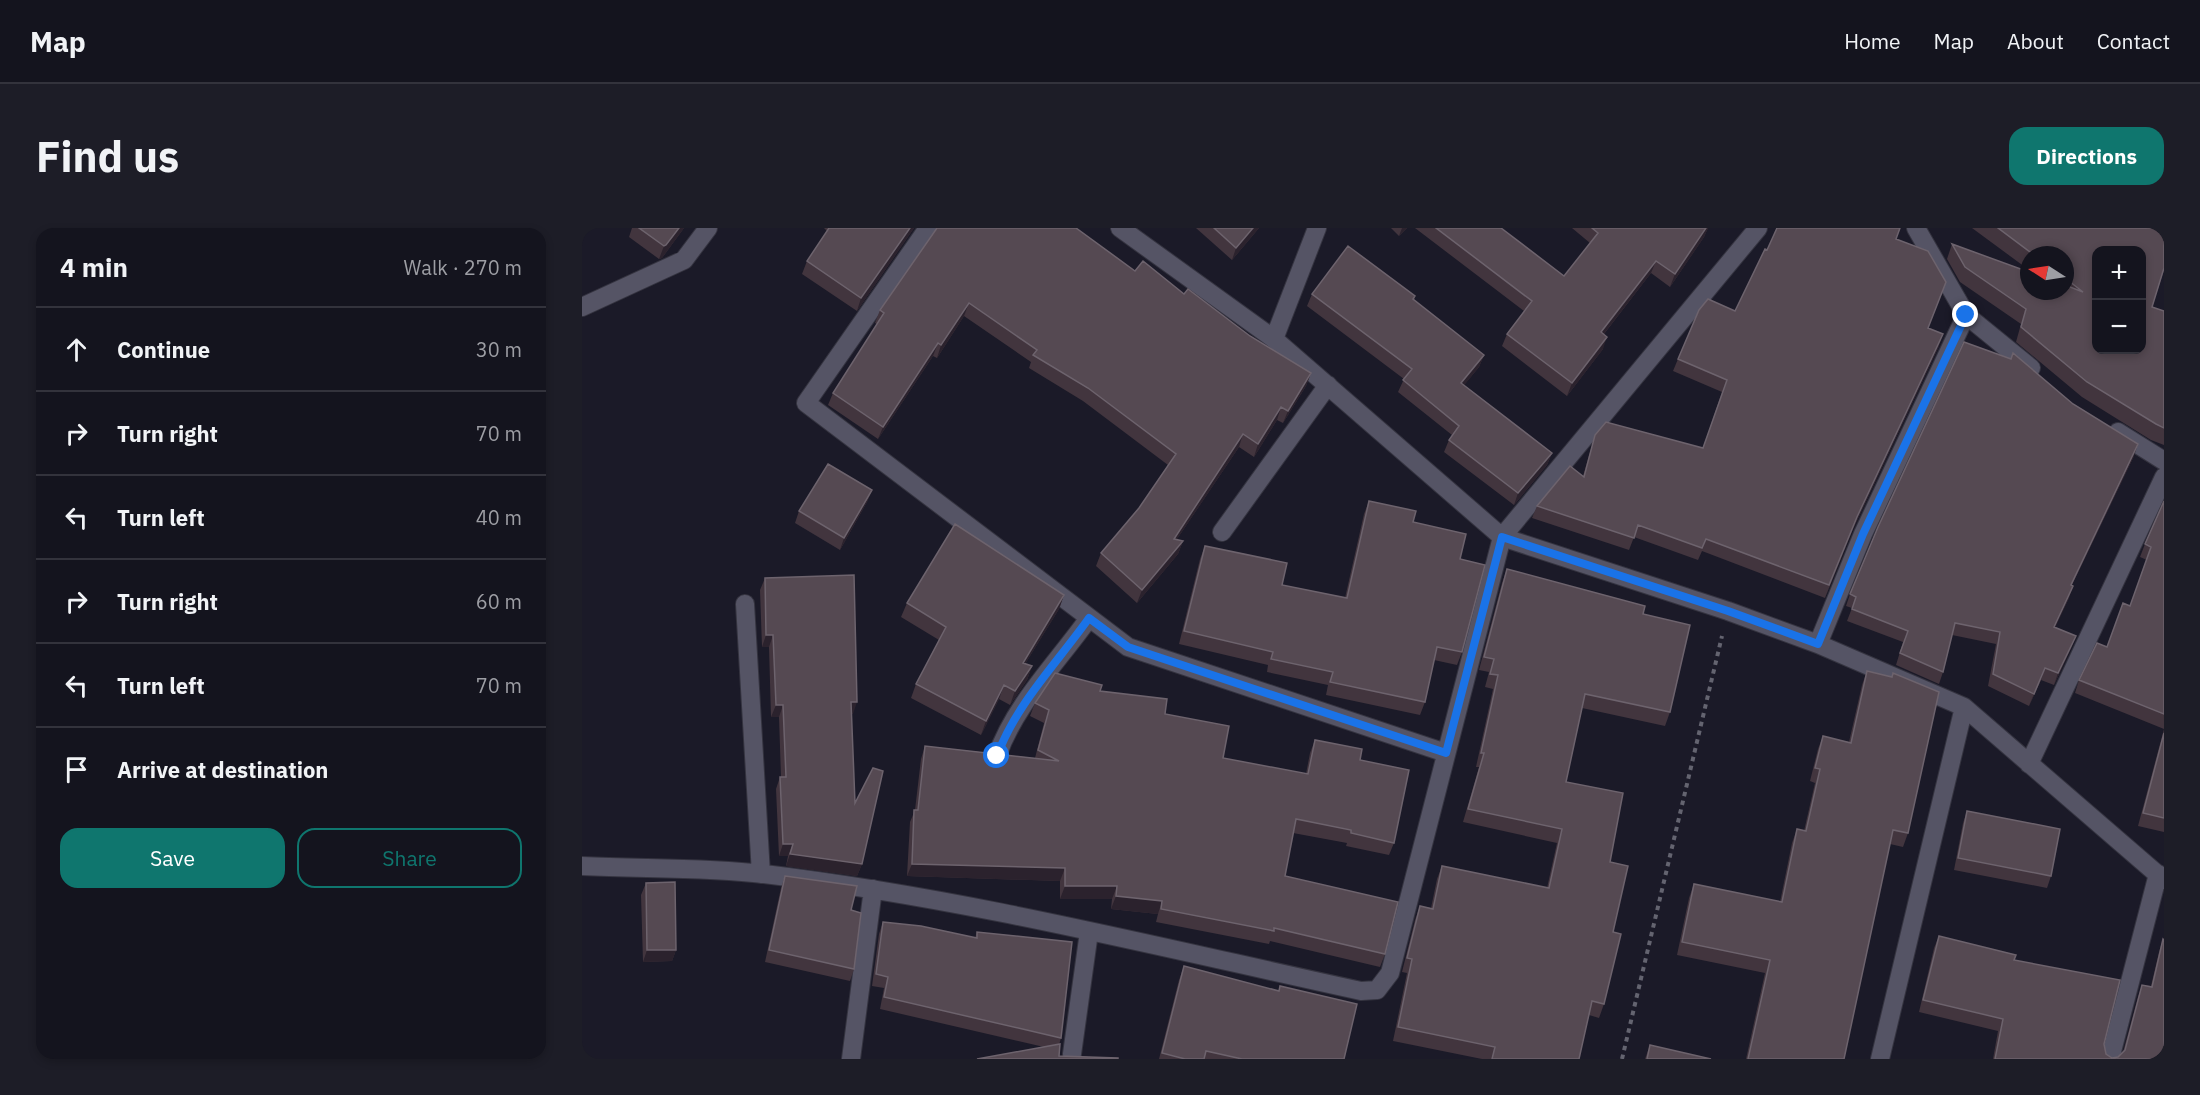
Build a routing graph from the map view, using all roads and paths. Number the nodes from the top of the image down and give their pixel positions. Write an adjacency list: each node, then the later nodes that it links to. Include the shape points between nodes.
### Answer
1 (708, 228): 7 (street, via 684,260)
2 (928, 228): 19 (street, via 806,403)
3 (1120, 228): 9 (street)
4 (1317, 228): 9 (street)
5 (1758, 228): 16 (street)
6 (1916, 228): 8 (street)
7 (582, 307)
8 (1966, 315): 10 (street); 20 (street, via 1863,534)
9 (1274, 339): 11 (street)
10 (2048, 383)
11 (1328, 385): 15 (street); 16 (street)
12 (2105, 424): 13 (street)
13 (2164, 460)
14 (2164, 477): 24 (street)
15 (1222, 532)
16 (1502, 537): 18 (street); 22 (street)
17 (745, 604): 26 (street)
18 (1728, 611): 20 (street); 32 (path)
19 (1089, 618): 22 (street, via 1128,647); 23 (street, via 1024,702)
20 (1818, 644): 21 (street)
21 (1964, 707): 24 (street); 33 (street)
22 (1446, 753): 29 (street, via 1390,973 1377,990 1361,992)
23 (997, 756)
24 (2029, 764): 27 (street)
25 (582, 866): 26 (street)
26 (761, 874): 28 (street)
27 (2161, 877): 34 (street)
28 (873, 890): 29 (street); 31 (street)
29 (1089, 932): 30 (street)
30 (1072, 1054)
31 (851, 1059)
32 (1622, 1059)
33 (1880, 1059)
34 (2110, 1059)

